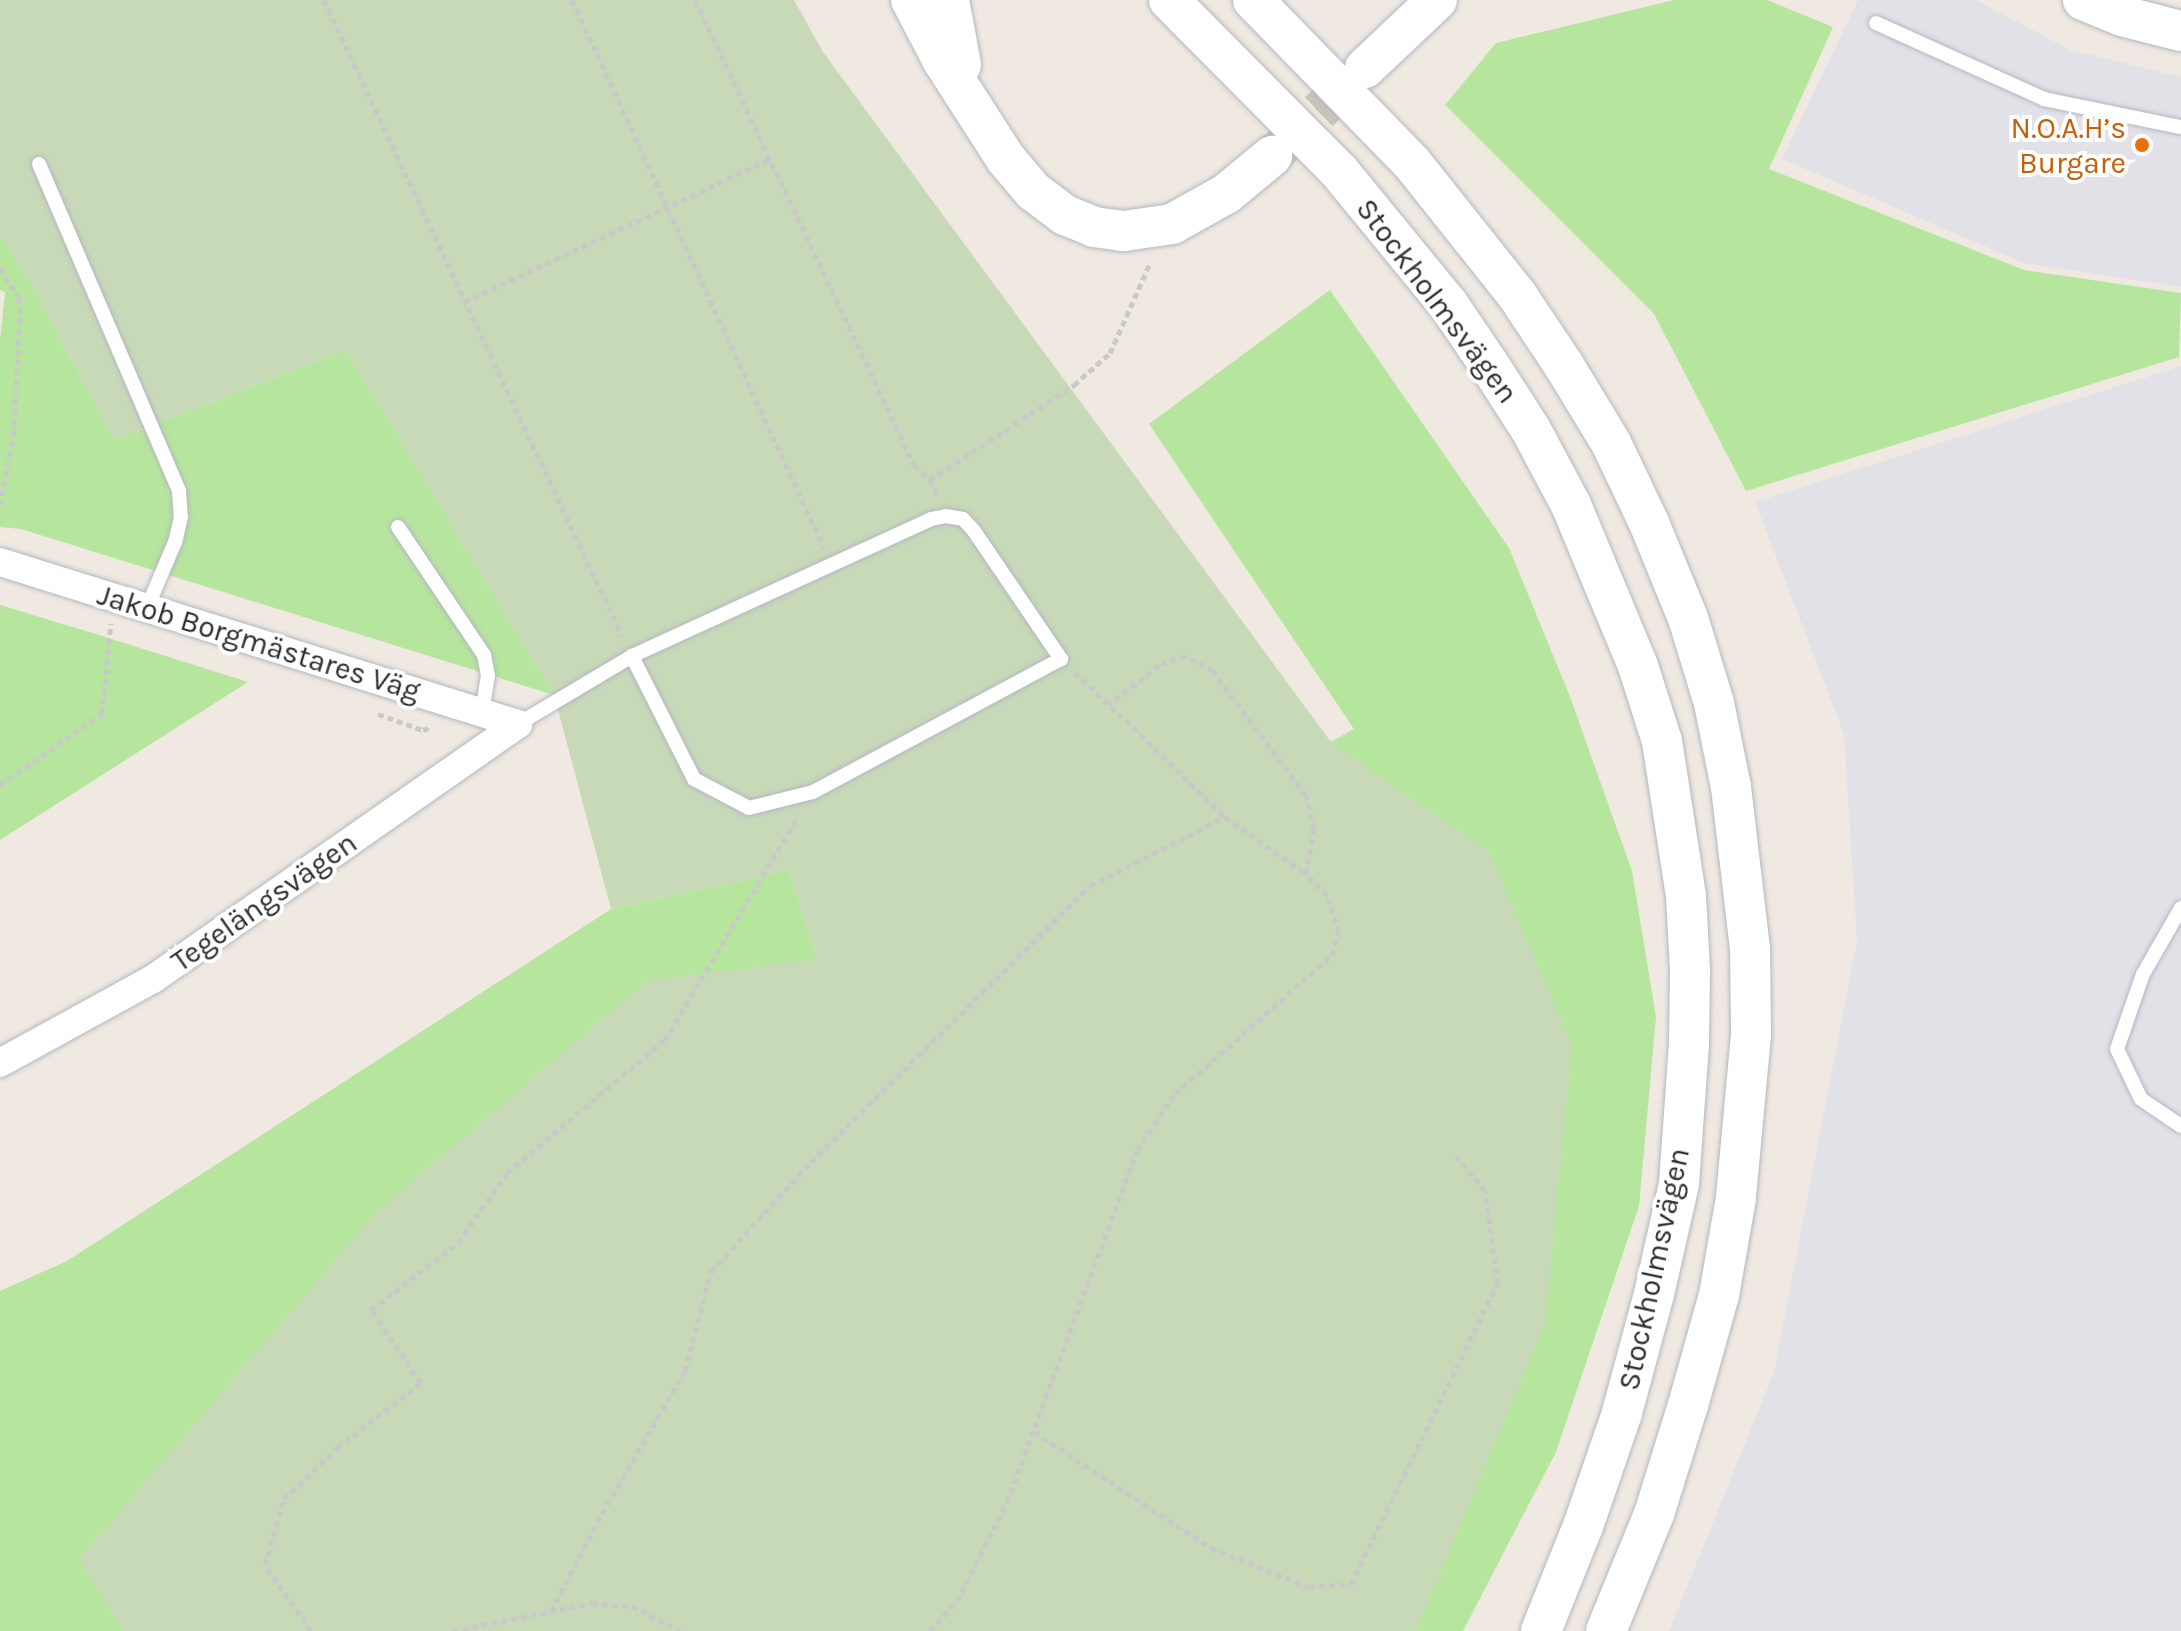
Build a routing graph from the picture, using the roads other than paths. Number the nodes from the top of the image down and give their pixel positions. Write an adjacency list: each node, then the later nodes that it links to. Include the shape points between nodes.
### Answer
1 (911, 0): 10 (main road)
2 (949, 0): 10 (main road, via 958,55)
3 (1169, 0): 23 (main road, Stockholmsvägen, via 1339,171 1448,304 1490,366 1577,518 1638,666 1662,741 1686,896 1690,971 1679,1184 1622,1413)
4 (1253, 0): 24 (main road, Stockholmsvägen, via 1412,163 1517,295 1563,364 1611,443 1649,523 1688,618 1714,703 1731,787 1750,948 1751,1035 1736,1198 1719,1295 1688,1405 1654,1514)
5 (1437, 0): 9 (main road)
6 (2083, 0): 8 (main road)
7 (1876, 23): 11 (lane, via 2044,99)
8 (2181, 31)
9 (1365, 68)
10 (978, 114): 12 (main road, via 1033,191 1065,215 1094,227 1124,231 1172,224 1214,202)
11 (2181, 127)
12 (1272, 156)
13 (39, 164): 16 (lane, via 179,491 181,517 175,542)
14 (398, 527): 18 (lane, via 484,655 488,675)
15 (0, 562): 16 (street, Jakob Borgmästares Väg)
16 (147, 608): 18 (street, Jakob Borgmästares Väg)
17 (632, 656): 17 (lane, via 694,779 749,808 813,792 1061,659 963,519 946,516); 19 (lane)
18 (482, 713): 19 (street, Jakob Borgmästares Väg)
19 (518, 724): 21 (street, Tegelängsvägen, via 153,979)
20 (2181, 908): 22 (lane, via 2143,974 2117,1049 2141,1099)
21 (0, 1063)
22 (2181, 1126)
23 (1541, 1631)
24 (1606, 1631)

